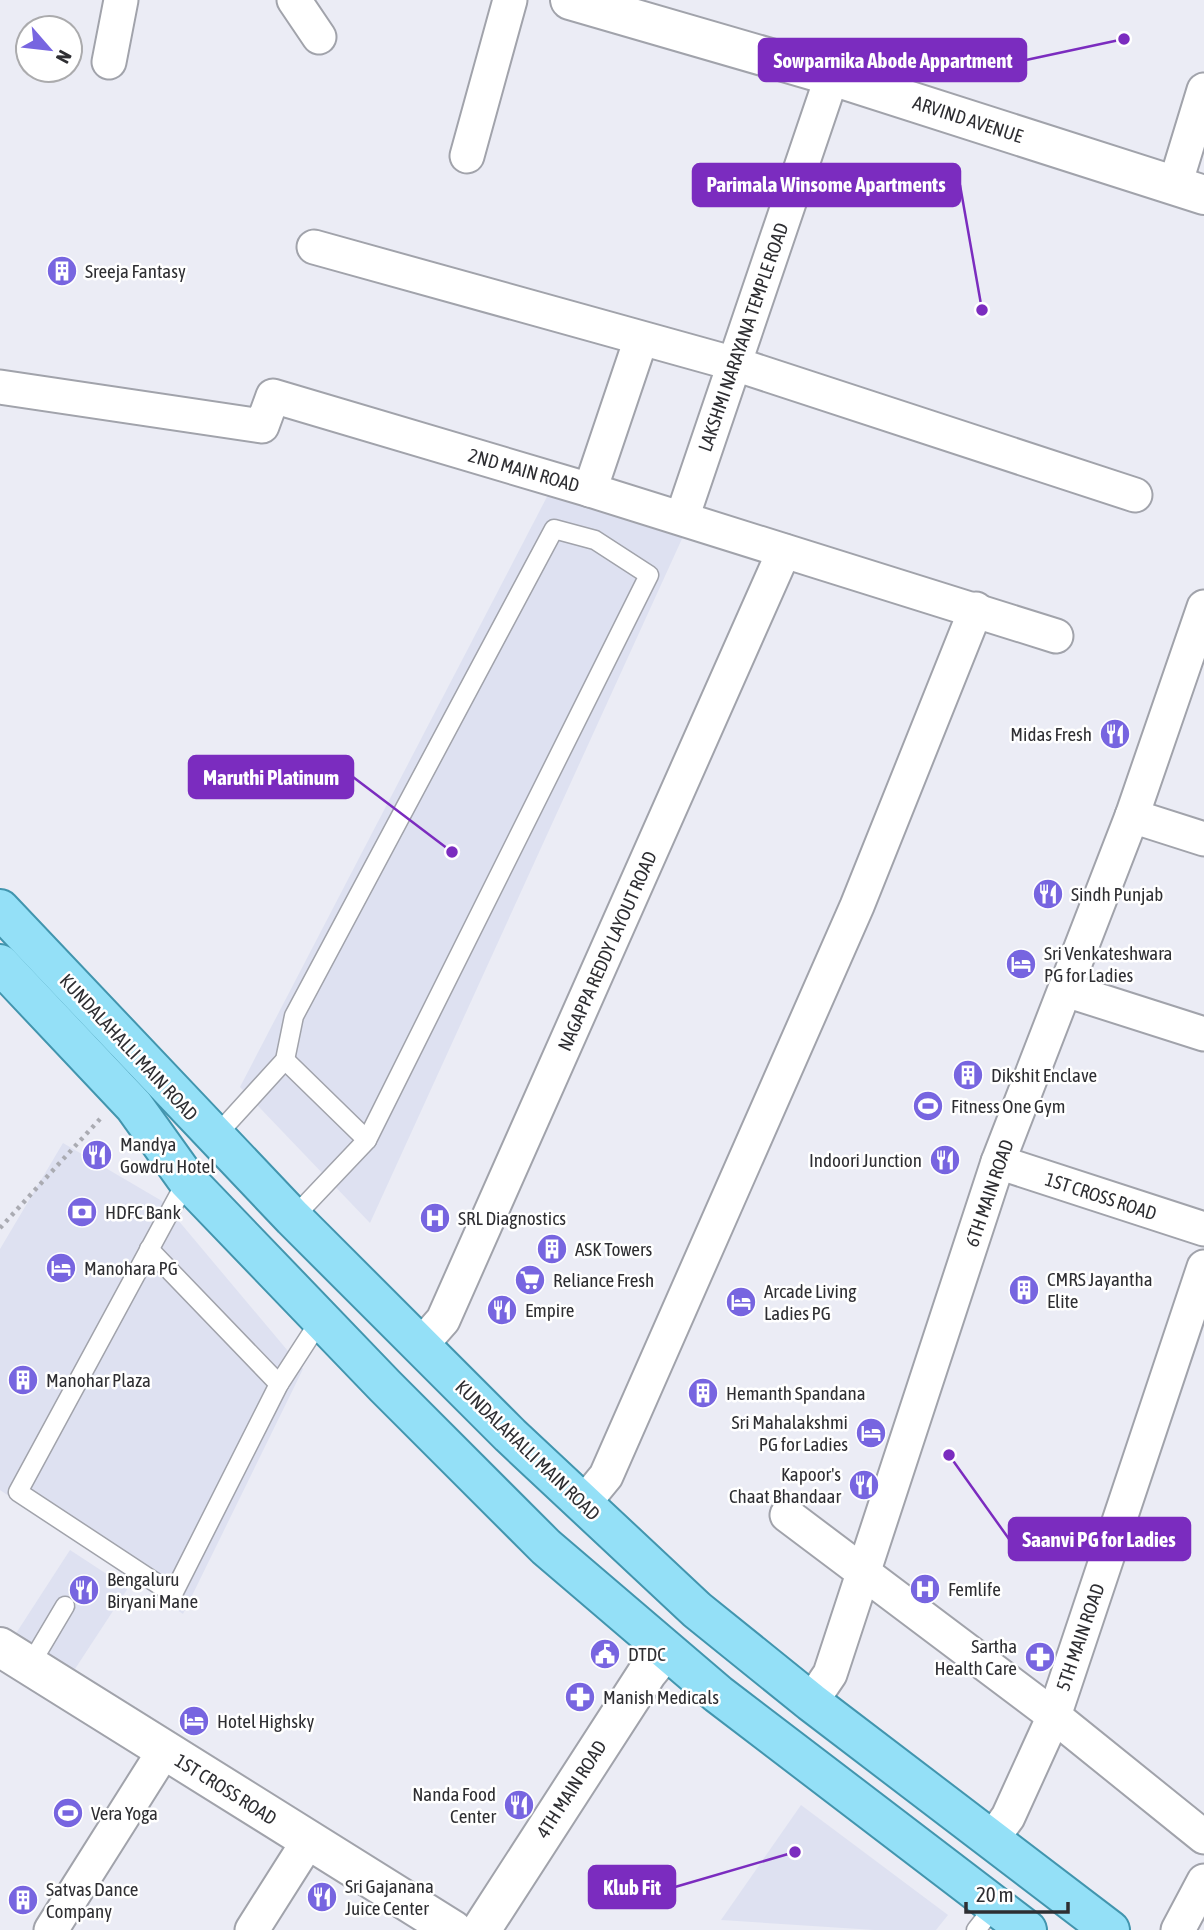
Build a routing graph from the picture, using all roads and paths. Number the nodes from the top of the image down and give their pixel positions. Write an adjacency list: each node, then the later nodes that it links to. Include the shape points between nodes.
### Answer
1 (121, 0): 6 (street)
2 (294, 0): 5 (street)
3 (510, 0): 9 (street)
4 (570, 0): 7 (street, ARVIND AVENUE)
5 (319, 37)
6 (108, 62)
7 (832, 76): 10 (street, ARVIND AVENUE); 13 (street, LAKSHMI NARAYANA TEMPLE ROAD)
8 (1204, 90): 10 (street)
9 (467, 156)
10 (1190, 190)
11 (314, 247): 12 (street)
12 (641, 339): 13 (street); 15 (street)
13 (734, 364): 16 (street); 17 (street, LAKSHMI NARAYANA TEMPLE ROAD)
14 (0, 387): 15 (street, 2ND MAIN ROAD, via 262,426 273,396)
15 (590, 490): 17 (street, 2ND MAIN ROAD)
16 (1135, 495)
17 (682, 518): 18 (street, 2ND MAIN ROAD)
18 (784, 551): 19 (street, 2ND MAIN ROAD); 40 (street, NAGAPPA REDDY LAYOUT ROAD, via 443,1320)
19 (976, 609): 21 (street, 2ND MAIN ROAD); 42 (street, via 841,944 606,1476)
20 (1201, 628): 22 (street, 6TH MAIN ROAD)
21 (1056, 636)
22 (1132, 816): 23 (street); 26 (street, 6TH MAIN ROAD)
23 (1204, 839)
24 (0, 909): 30 (main road, KUNDALAHALLI MAIN ROAD)
25 (0, 964): 33 (main road, KUNDALAHALLI MAIN ROAD, via 134,1106)
26 (1066, 990): 27 (street); 32 (street, 6TH MAIN ROAD)
27 (1204, 1034)
28 (285, 1060): 30 (lane); 31 (lane); 31 (lane, via 294,1016 554,529 595,540 649,575)
29 (107, 1111): 35 (path)
30 (214, 1138): 34 (main road, KUNDALAHALLI MAIN ROAD)
31 (367, 1140): 34 (lane)
32 (998, 1162): 36 (street, 1ST CROSS ROAD); 44 (street, 6TH MAIN ROAD)
33 (187, 1180): 37 (lane); 39 (main road, KUNDALAHALLI MAIN ROAD)
34 (293, 1219): 40 (main road, KUNDALAHALLI MAIN ROAD)
35 (0, 1228)
36 (1204, 1229)
37 (149, 1249): 41 (lane); 41 (lane, via 18,1492 173,1594)
38 (1204, 1267): 49 (street, 5TH MAIN ROAD)
39 (321, 1320): 41 (lane); 46 (main road, KUNDALAHALLI MAIN ROAD, via 546,1547)
40 (421, 1345): 42 (main road, KUNDALAHALLI MAIN ROAD)
41 (279, 1384)
42 (583, 1504): 48 (main road, KUNDALAHALLI MAIN ROAD, via 697,1610)
43 (787, 1515): 44 (street)
44 (863, 1572): 48 (street, 6TH MAIN ROAD, via 830,1674); 49 (street)
45 (65, 1606): 47 (lane)
46 (665, 1651): 55 (main road, KUNDALAHALLI MAIN ROAD); 59 (street, 4TH MAIN ROAD)
47 (9, 1656): 50 (street, 1ST CROSS ROAD)
48 (811, 1702): 52 (main road, KUNDALAHALLI MAIN ROAD)
49 (1054, 1716): 51 (street); 52 (street, 5TH MAIN ROAD)
50 (164, 1751): 53 (street, 1ST CROSS ROAD); 56 (street)
51 (1204, 1837)
52 (992, 1839): 61 (main road, KUNDALAHALLI MAIN ROAD)
53 (309, 1840): 57 (street); 58 (street, 1ST CROSS ROAD)
54 (1204, 1881): 62 (street)
55 (985, 1919): 60 (main road, KUNDALAHALLI MAIN ROAD)
56 (51, 1930)
57 (252, 1930)
58 (453, 1930)
59 (481, 1930)
60 (1027, 1930)
61 (1110, 1930)
62 (1178, 1930)

